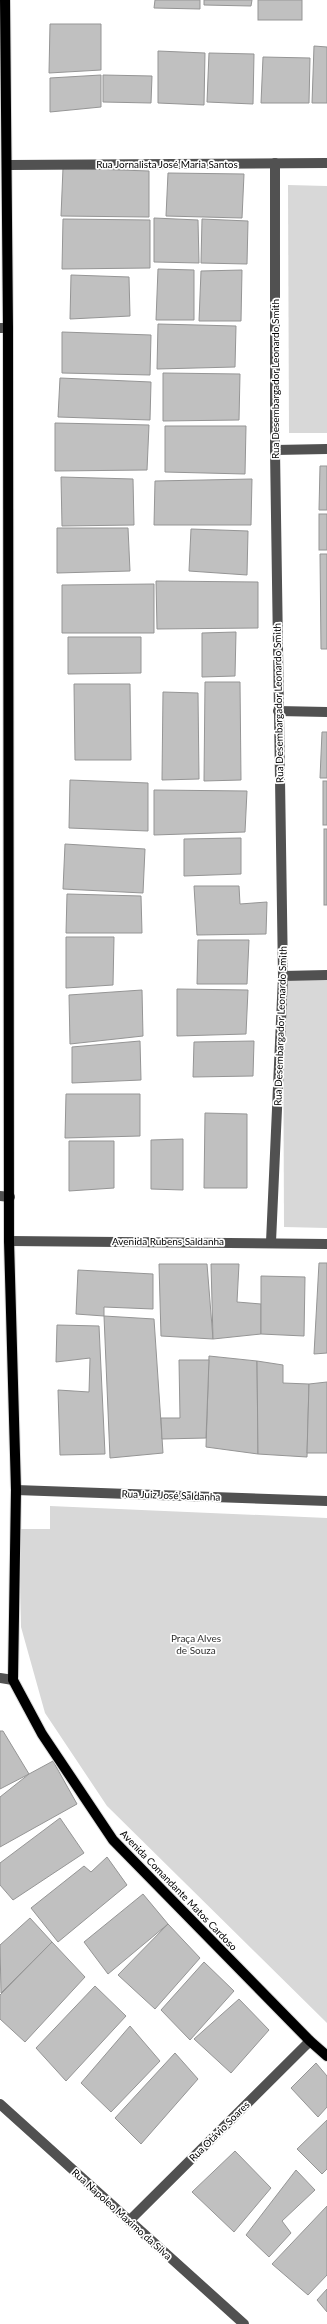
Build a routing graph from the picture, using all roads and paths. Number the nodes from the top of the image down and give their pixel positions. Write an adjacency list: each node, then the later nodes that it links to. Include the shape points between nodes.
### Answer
1 (5, 0): 4 (main road, Avenida Comandante Matos Cardoso)
2 (275, 163): 3 (street, Rua Jornalista José Maria Santos); 4 (street, Rua Jornalista José Maria Santos); 7 (street, Rua Desembargador Leonardo Smith)
3 (327, 163)
4 (8, 165): 5 (main road, Avenida Comandante Matos Cardoso)
5 (4, 328): 13 (main road, Avenida Comandante Matos Cardoso)
6 (327, 449): 7 (street)
7 (275, 450): 8 (street, Rua Desembargador Leonardo Smith)
8 (278, 711): 9 (street); 11 (street, Rua Desembargador Leonardo Smith)
9 (327, 712)
10 (327, 975): 11 (street)
11 (283, 976): 15 (street, Rua Desembargador Leonardo Smith)
12 (0, 1196): 13 (street)
13 (10, 1197): 14 (main road, Avenida Comandante Matos Cardoso)
14 (10, 1241): 15 (street, Avenida Rubens Saldanha); 17 (main road, Avenida Comandante Matos Cardoso)
15 (271, 1242): 16 (street, Avenida Rubens Saldanha)
16 (327, 1244)
17 (16, 1490): 18 (street, Rua Juiz José Saldanha); 20 (main road, Avenida Comandante Matos Cardoso)
18 (327, 1501)
19 (0, 1678): 20 (street)
20 (13, 1680): 21 (main road, Avenida Comandante Matos Cardoso, via 42,1734 114,1840)
21 (310, 2041): 22 (main road, Avenida Comandante Matos Cardoso); 24 (street, Rua Otávio Soares)
22 (327, 2056)
23 (0, 2104): 24 (street, Rua Napoleo Maximo da Silva)
24 (129, 2221): 25 (street, Rua Napoleo Maximo da Silva)
25 (244, 2324)

